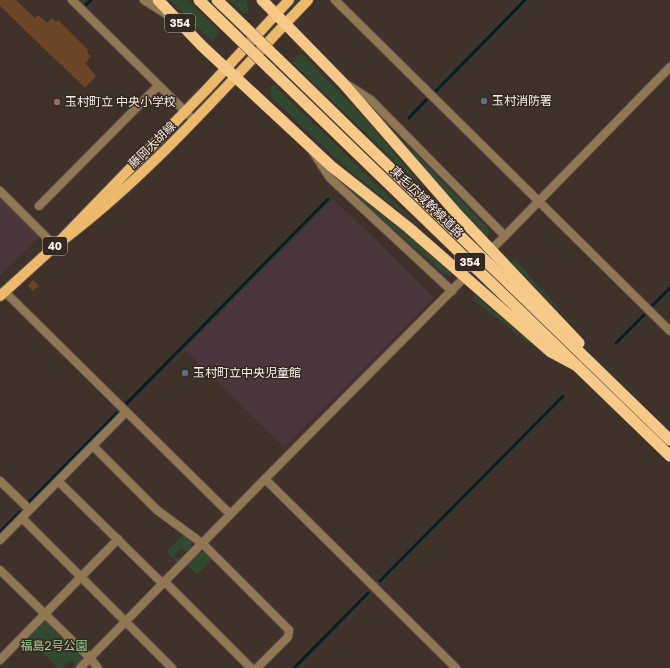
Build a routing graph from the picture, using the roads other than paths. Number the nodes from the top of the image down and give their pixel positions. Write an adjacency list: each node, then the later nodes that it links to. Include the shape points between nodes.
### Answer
1 (72, 0): 20 (street)
2 (144, 0): 11 (street)
3 (158, 0): 11 (highway, 354)
4 (199, 0): 33 (highway, 東毛広域幹線道路 / 354, bridge)
5 (217, 0): 34 (highway, 東毛広域幹線道路 / 354, bridge)
6 (262, 0): 12 (highway, 354)
7 (289, 0): 12 (main road, 藤岡大胡線 / 40)
8 (295, 0): 12 (main road)
9 (308, 0): 12 (main road, 藤岡大胡線 / 40)
10 (334, 0): 24 (street)
11 (175, 18): 15 (highway, 354)
12 (281, 18): 13 (highway, 354); 14 (main road, 藤岡大胡線 / 40); 16 (main road, 藤岡大胡線 / 40)
13 (294, 32): 14 (main road); 19 (highway, 354)
14 (277, 34): 18 (main road, 藤岡大胡線 / 40)
15 (216, 59): 16 (main road); 18 (highway, 354)
16 (234, 60): 18 (main road, 藤岡大胡線 / 40)
17 (670, 68): 24 (street)
18 (232, 74): 21 (main road, 藤岡大胡線 / 40); 22 (highway, 354)
19 (343, 83): 26 (street, via 371,100); 34 (highway, 354, via 453,209 581,344)
20 (158, 86): 21 (street); 25 (street)
21 (191, 117): 27 (main road, 藤岡大胡線 / 40, via 105,194); 27 (main road, 藤岡大胡線 / 40, via 131,183)
22 (308, 145): 30 (street, via 330,178); 33 (highway, 354, via 351,183 409,228 551,352)
23 (0, 191): 27 (street)
24 (539, 202): 26 (street); 32 (street)
25 (39, 206)
26 (505, 236): 28 (street)
27 (55, 246): 31 (main road, 藤岡大胡線 / 40)
28 (494, 247)
29 (463, 280): 30 (street)
30 (452, 291): 39 (street)
31 (2, 294): 35 (street)
32 (670, 331)
33 (577, 366): 38 (highway, 東毛広域幹線道路 / 354)
34 (602, 375): 36 (highway, 東毛広域幹線道路 / 354)
35 (126, 412): 37 (street); 43 (street)
36 (670, 440)
37 (92, 446): 41 (street); 47 (street, via 157,510)
38 (670, 456)
39 (265, 479): 43 (street); 61 (street)
40 (0, 481): 42 (street)
41 (58, 481): 42 (street); 46 (street)
42 (29, 510): 44 (street)
43 (230, 514): 47 (street)
44 (22, 518): 45 (street); 49 (street)
45 (0, 540)
46 (118, 540): 49 (street); 50 (street)
47 (203, 544): 50 (street); 60 (street, via 289,630 288,637)
48 (0, 570): 51 (street)
49 (81, 578): 51 (street); 52 (street)
50 (164, 583): 52 (street); 59 (street)
51 (45, 614): 53 (street); 54 (street)
52 (126, 622): 54 (street); 58 (street)
53 (0, 657): 55 (street)
54 (90, 658): 56 (street); 57 (street)
55 (3, 668)
56 (80, 668)
57 (98, 668)
58 (172, 668)
59 (251, 668)
60 (257, 668)
61 (456, 668)

